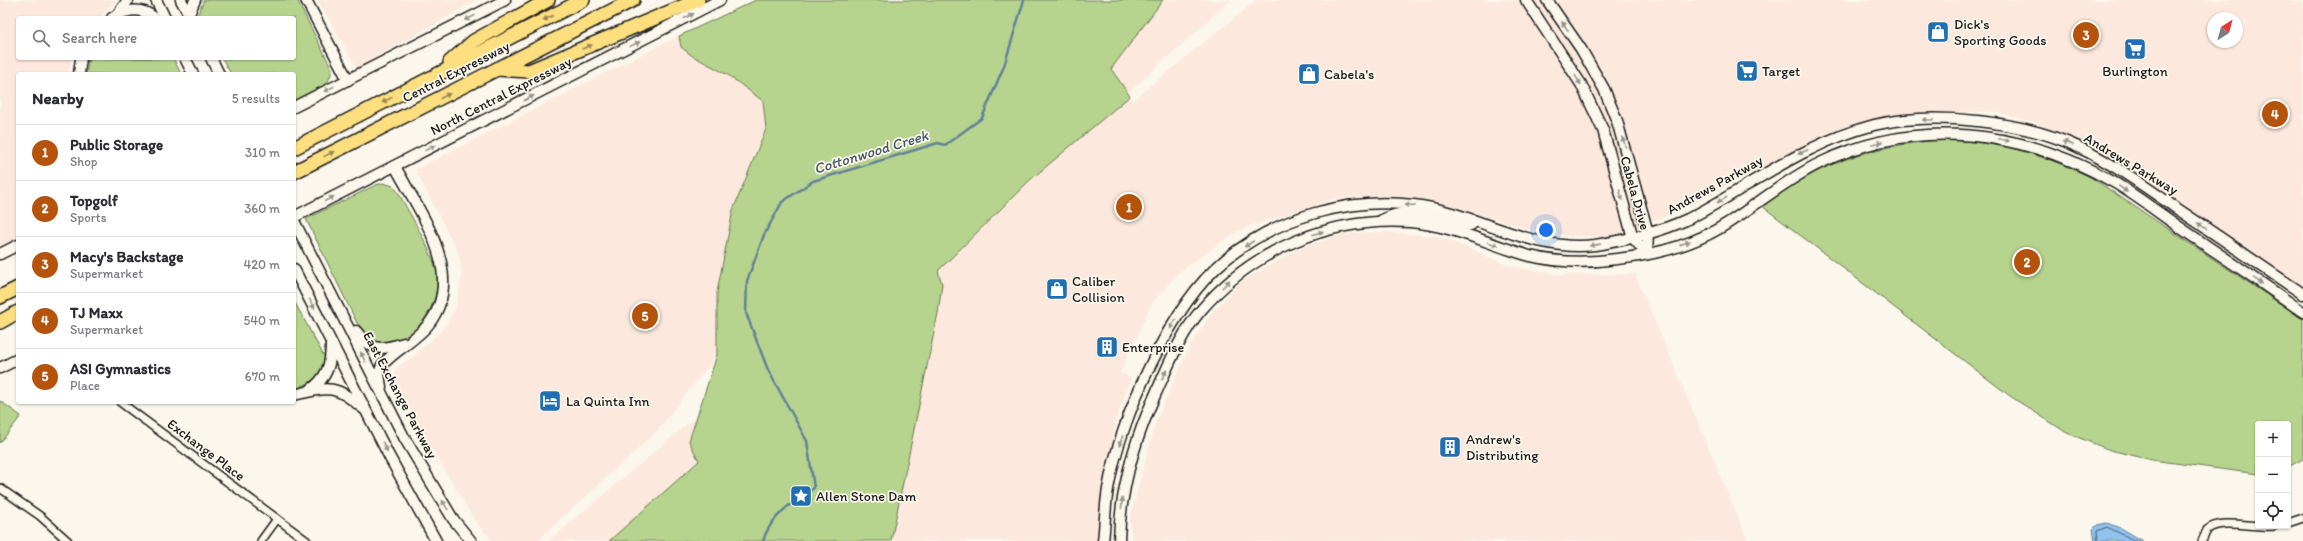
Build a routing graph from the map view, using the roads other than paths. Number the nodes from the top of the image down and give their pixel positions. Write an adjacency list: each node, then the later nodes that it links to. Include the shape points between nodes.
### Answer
1 (128, 0): 14 (street)
2 (156, 0): 17 (street)
3 (181, 0): 18 (street)
4 (195, 0): 18 (street)
5 (306, 0): 27 (street)
6 (505, 0): 27 (street, one-way to 27)
7 (548, 0): 26 (highway, via 474,41)
8 (583, 0): 26 (highway, Central Expressway, one-way to 26)
9 (633, 0): 22 (highway, Central Expressway)
10 (698, 0): 22 (highway, one-way to 10, via 529,71)
11 (720, 0): 32 (street, North Central Expressway, one-way to 11)
12 (1526, 0): 40 (street, Cabela Drive, one-way to 40, via 1581,84 1603,130)
13 (1547, 0): 39 (street, Cabela Drive, one-way to 13, via 1626,149 1604,89 1581,49)
14 (115, 16)
15 (116, 16): 16 (street, via 140,10)
16 (151, 16)
17 (164, 16)
18 (190, 16)
19 (81, 60): 23 (street)
20 (186, 60): 24 (street)
21 (212, 60): 25 (street)
22 (497, 69): 33 (highway, Central Expressway, one-way to 22)
23 (79, 72)
24 (192, 72)
25 (218, 72)
26 (434, 76): 31 (highway, Central Expressway, one-way to 31)
27 (348, 80): 28 (street, one-way to 28)
28 (296, 106)
29 (1966, 119): 30 (street); 39 (street, Andrews Parkway, one-way to 39, via 1876,124 1834,138 1788,159 1748,185 1688,218); 43 (street, Andrews Parkway, one-way to 29, via 2122,172 2078,147 2034,130)
30 (1965, 134): 45 (street, Andrews Parkway, one-way to 30, via 1689,242 1725,225 1797,175 1840,154 1867,145 1919,136); 46 (street, Andrews Parkway, one-way to 46, via 2029,145 2072,162 2116,184)
31 (296, 147)
32 (395, 166): 34 (street, North Central Expressway, one-way to 32); 55 (street, via 439,251 443,272 444,284 436,312 427,326)
33 (296, 171)
34 (296, 216)
35 (1380, 221): 36 (street, via 1395,213 1431,216 1463,225 1471,225); 42 (street, Andrews Parkway, one-way to 35, via 1324,231); 45 (street, Andrews Parkway, one-way to 45, via 1448,228 1533,256 1561,261 1620,259)
36 (1474, 221): 38 (street, Andrews Parkway, one-way to 38, via 1451,212 1412,205 1364,204 1314,213); 40 (street, Andrews Parkway, one-way to 36, via 1586,246 1558,245 1536,241)
37 (296, 225): 53 (street, East Exchange Parkway)
38 (1273, 229): 42 (street); 63 (street, Andrews Parkway, one-way to 63, via 1224,260 1186,302)
39 (1648, 234): 40 (street, Andrews Parkway); 45 (street, Cabela Drive)
40 (1633, 238): 45 (street, Cabela Drive)
41 (16, 246): 44 (street)
42 (1281, 246): 64 (street, Andrews Parkway, one-way to 42, via 1173,355 1200,311 1236,274)
43 (2234, 247): 46 (street); 49 (street, Andrews Parkway)
44 (0, 254)
45 (1647, 254)
46 (2226, 259): 51 (street, Andrews Parkway, one-way to 51)
47 (296, 273): 56 (street, one-way to 56)
48 (16, 289): 50 (highway)
49 (2303, 294)
50 (0, 297)
51 (2303, 312)
52 (16, 313): 54 (highway)
53 (345, 319): 55 (street, via 362,341 370,346 386,348); 62 (street, East Exchange Parkway, one-way to 53)
54 (0, 322)
55 (410, 341): 62 (street, via 382,366 380,382)
56 (331, 343): 59 (street, via 328,371 322,381); 65 (street)
57 (16, 360): 58 (street)
58 (0, 368)
59 (306, 392): 60 (street); 65 (street, via 338,390)
60 (296, 394)
61 (123, 404): 68 (street, Exchange Place)
62 (386, 404): 72 (street, East Exchange Parkway, one-way to 62)
63 (1133, 404): 64 (street); 77 (street, Andrews Parkway, one-way to 77, via 1114,462 1108,490)
64 (1148, 410): 78 (street, Andrews Parkway, one-way to 64, via 1128,468)
65 (368, 412): 76 (street, one-way to 76)
66 (0, 488): 73 (street, via 40,516)
67 (2303, 518): 69 (street)
68 (277, 519): 74 (street); 75 (street, Exchange Place)
69 (2291, 522)
70 (2255, 527): 71 (street, via 2220,523 2210,527)
71 (2202, 539)
72 (467, 540)
73 (68, 541)
74 (261, 541)
75 (307, 541)
76 (436, 541)
77 (1103, 541)
78 (1119, 541)

